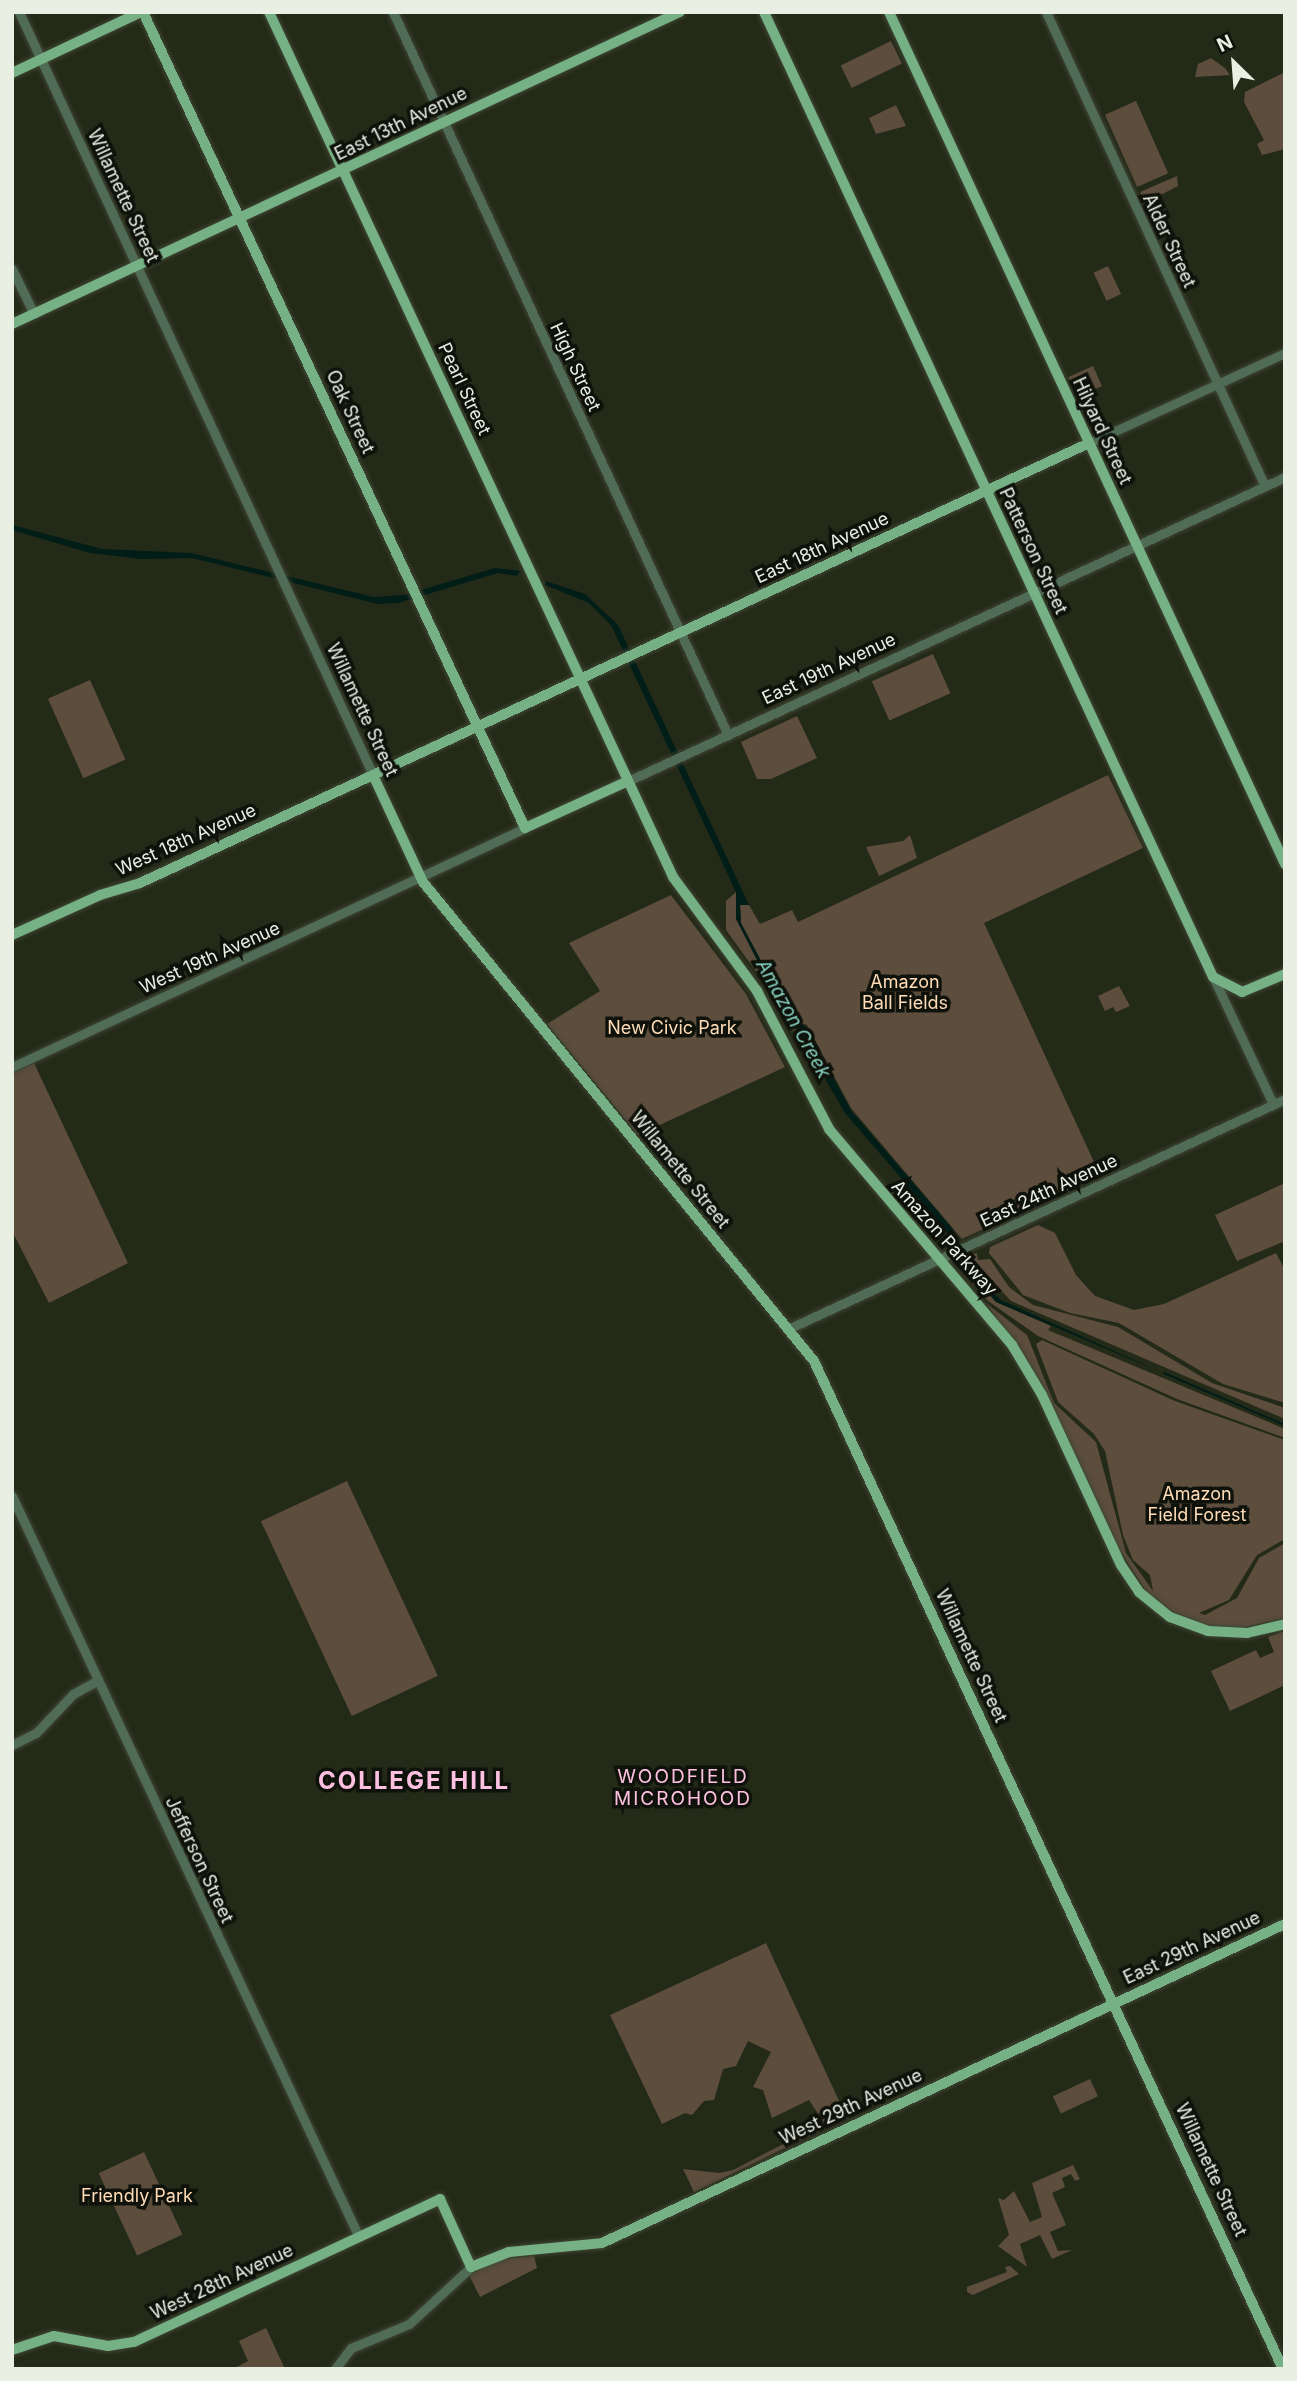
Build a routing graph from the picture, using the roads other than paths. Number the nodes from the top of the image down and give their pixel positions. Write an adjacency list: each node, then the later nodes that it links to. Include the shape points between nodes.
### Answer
1 (19, 12): 9 (street, Willamette Street)
2 (142, 12): 9 (main road); 13 (main road, Oak Street)
3 (269, 12): 12 (main road, Pearl Street)
4 (393, 12): 11 (street, High Street)
5 (680, 12): 11 (main road, East 13th Avenue)
6 (764, 12): 24 (main road, Patterson Street)
7 (889, 12): 20 (main road, Hilyard Street)
8 (1046, 12): 19 (street, Alder Street)
9 (41, 59): 10 (main road); 14 (street, Willamette Street)
10 (12, 73)
11 (445, 122): 12 (main road, East 13th Avenue); 27 (street, High Street)
12 (343, 171): 13 (main road, East 13th Avenue); 28 (main road, Pearl Street)
13 (240, 218): 14 (main road, East 13th Avenue); 29 (main road, Oak Street)
14 (137, 265): 16 (main road, East 13th Avenue); 31 (street, Willamette Street)
15 (12, 269): 16 (street)
16 (34, 314): 17 (main road, East 13th Avenue)
17 (12, 324)
18 (1285, 353): 19 (street, East 18th Avenue)
19 (1218, 384): 20 (street, East 18th Avenue); 22 (street, Alder Street)
20 (1089, 443): 24 (main road, East 18th Avenue); 25 (main road, Hilyard Street)
21 (1282, 478): 22 (street, East 19th Avenue); 23 (street, East 19th Avenue)
22 (1264, 484): 23 (street, East 19th Avenue)
23 (1253, 491): 25 (street, East 19th Avenue)
24 (986, 492): 26 (main road, Patterson Street); 27 (main road, East 18th Avenue)
25 (1137, 545): 26 (street, East 19th Avenue); 34 (main road, Hilyard Street)
26 (1034, 594): 30 (street, East 19th Avenue); 38 (main road, Patterson Street)
27 (680, 633): 28 (main road, East 18th Avenue); 30 (street, High Street)
28 (581, 679): 29 (main road, East 18th Avenue); 32 (main road, Pearl Street)
29 (478, 726): 31 (main road, East 18th Avenue); 33 (main road, Oak Street)
30 (728, 735): 32 (street, East 19th Avenue)
31 (373, 775): 35 (main road, Willamette Street); 36 (main road, West 18th Avenue, via 140,883 93,898)
32 (628, 781): 33 (main road, East 19th Avenue); 42 (main road, Amazon Parkway, via 673,877 757,991 829,1129)
33 (526, 828): 35 (street, East 19th Avenue)
34 (1285, 864)
35 (419, 877): 39 (street, West 19th Avenue); 43 (main road, Willamette Street)
36 (12, 935)
37 (1285, 974): 38 (main road, via 1242,992 1232,991)
38 (1213, 977): 41 (street, Patterson Street)
39 (12, 1067)
40 (1285, 1099): 41 (street, East 24th Avenue)
41 (1273, 1104): 42 (street, East 24th Avenue)
42 (940, 1259): 43 (street, East 24th Avenue); 45 (main road, Amazon Parkway, via 997,1325 1028,1370 1121,1565 1139,1592 1170,1617 1208,1631 1247,1633)
43 (788, 1329): 49 (main road, Willamette Street, via 821,1376)
44 (12, 1496): 46 (street, Jefferson Street)
45 (1285, 1624)
46 (98, 1680): 47 (street, via 74,1694 36,1733); 52 (street, Jefferson Street)
47 (12, 1745)
48 (1285, 1924): 49 (main road, East 29th Avenue)
49 (1114, 2003): 54 (main road, West 29th Avenue, via 602,2243); 58 (main road, Willamette Street)
50 (413, 2211): 51 (main road, via 434,2209); 51 (main road, West 28th Avenue, via 439,2199); 52 (main road, West 28th Avenue)
51 (447, 2215): 53 (main road)
52 (359, 2237): 56 (main road, West 28th Avenue, via 134,2342 108,2346 54,2336)
53 (461, 2246): 54 (main road, via 475,2254); 55 (main road)
54 (496, 2256): 55 (main road)
55 (471, 2267): 57 (street, via 409,2324 351,2348)
56 (12, 2350)
57 (335, 2369)
58 (1283, 2369)

